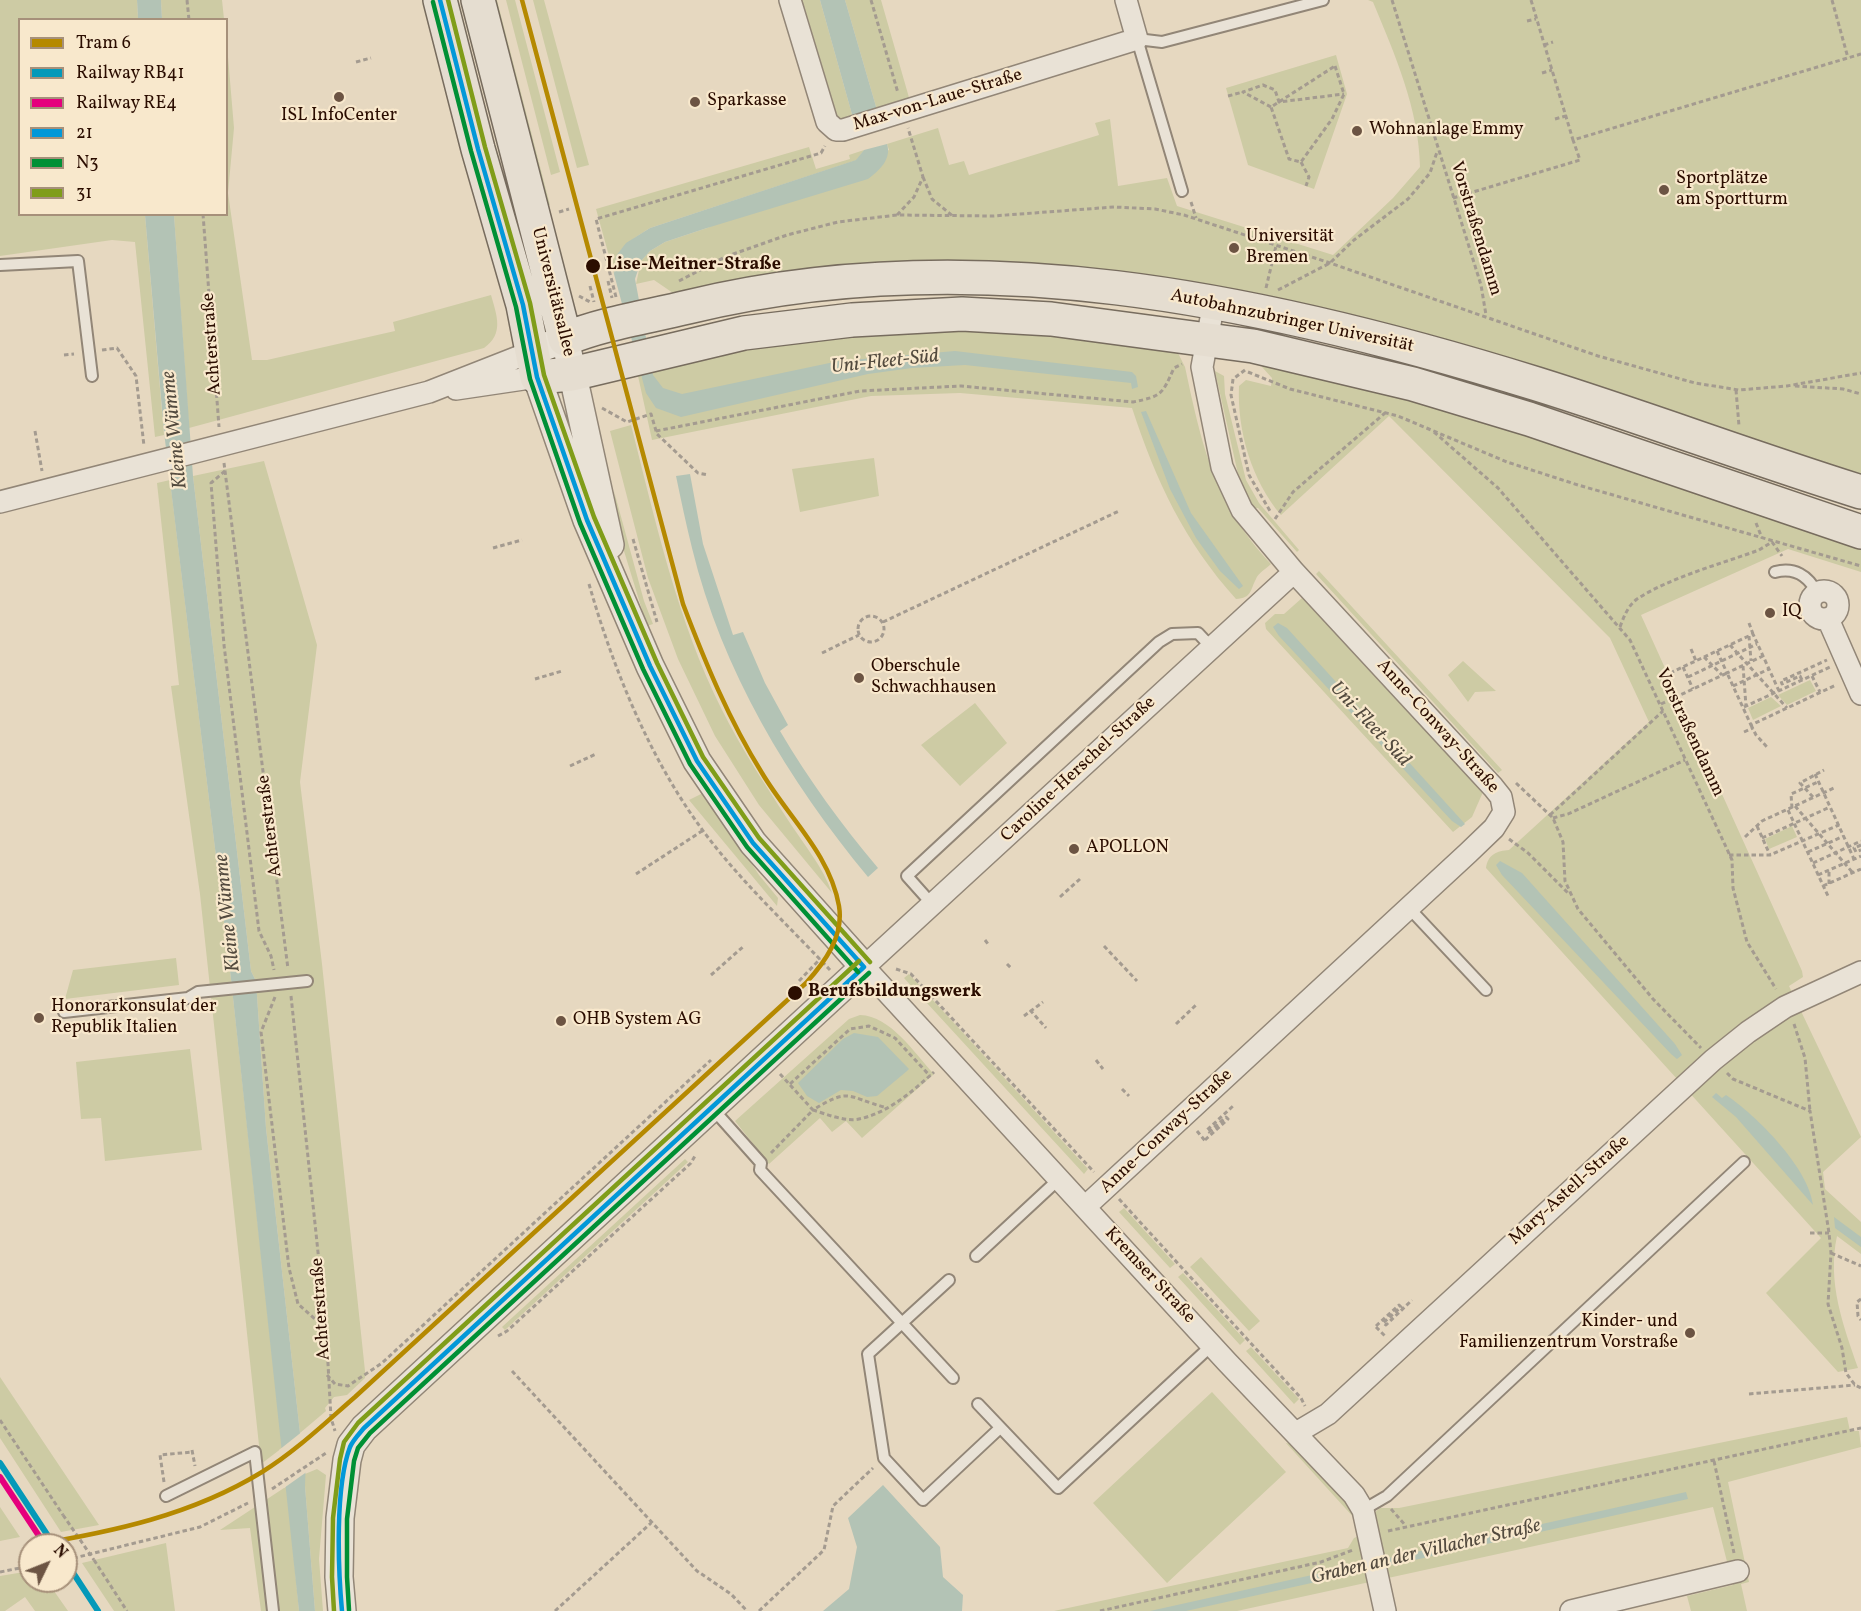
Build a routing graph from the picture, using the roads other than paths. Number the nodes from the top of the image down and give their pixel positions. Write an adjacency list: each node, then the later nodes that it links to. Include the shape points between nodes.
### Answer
1 (440, 0): 12 (main road, Universitätsallee, via 523,305)
2 (478, 0): 10 (main road, Universitätsallee)
3 (790, 0): 6 (street, Max-von-Laue-Straße, via 826,122 836,130)
4 (1126, 0): 6 (street)
5 (1323, 0): 6 (lane, via 1162,42)
6 (1137, 39): 7 (lane)
7 (1182, 191)
8 (0, 265): 14 (lane, via 78,261)
9 (1214, 303): 10 (main road, Autobahnzubringer Universität, via 1091,283 996,276 855,280 624,309); 11 (street, Anne-Conway-Straße); 15 (main road, Autobahnzubringer Universität, via 1429,352)
10 (565, 339): 12 (street, Autobahnzubringer Universität); 13 (street, Universitätsallee)
11 (1204, 353): 13 (main road, Autobahnzubringer Universität, via 1051,319 962,314 852,320 744,333); 17 (main road, Autobahnzubringer Universität, via 1307,357 1413,384 1529,419); 18 (street, Anne-Conway-Straße, via 1222,466 1242,510)
12 (534, 364): 13 (main road, Autobahnzubringer Universität); 16 (street); 20 (street, Universitätsallee, via 587,520)
13 (572, 374): 20 (street, Universitätsallee, via 606,521)
14 (92, 376)
15 (1861, 492)
16 (0, 502)
17 (1861, 532)
18 (1294, 572): 22 (street, Caroline-Herschel-Straße); 25 (street, Anne-Conway-Straße, via 1501,797 1504,812 1494,828)
19 (1775, 572): 21 (lane, via 1786,569 1800,573)
20 (616, 585): 26 (street, Universitätsallee, via 668,705 706,776 753,843)
21 (1816, 593): 23 (street, via 1810,602 1812,613 1816,618 1828,619)
22 (1212, 648): 24 (street, Caroline-Herschel-Straße); 24 (lane, via 1198,633 1172,634 1159,642 907,876)
23 (1861, 694)
24 (932, 904): 26 (street, Caroline-Herschel-Straße)
25 (1409, 908): 29 (lane); 34 (street, Anne-Conway-Straße)
26 (864, 967): 31 (street); 33 (street, Kremser Straße)
27 (1861, 972): 42 (street, Mary-Astell-Straße, via 1785,1007 1713,1060 1328,1414)
28 (307, 981): 30 (lane, via 220,989 198,992 188,998)
29 (1486, 990)
30 (64, 1012)
31 (712, 1108): 37 (lane, via 761,1163 760,1170); 47 (street, via 364,1428 345,1441 340,1518)
32 (1744, 1162): 44 (lane, via 1387,1496)
33 (1059, 1179): 34 (street, Kremser Straße); 35 (lane)
34 (1085, 1207): 38 (street, Kremser Straße)
35 (976, 1256)
36 (949, 1280): 37 (lane)
37 (902, 1324): 39 (lane); 41 (lane, via 868,1354 884,1458 923,1500)
38 (1212, 1345): 41 (lane, via 1058,1488); 42 (street, Kremser Straße)
39 (954, 1378)
40 (978, 1404): 41 (lane)
41 (1000, 1428)
42 (1296, 1433): 44 (street, Kremser Straße)
43 (166, 1496): 46 (lane, via 255,1452)
44 (1364, 1510): 48 (street, Kremser Straße)
45 (1738, 1571): 49 (street)
46 (273, 1611)
47 (342, 1611)
48 (1385, 1611)
49 (1571, 1611)

